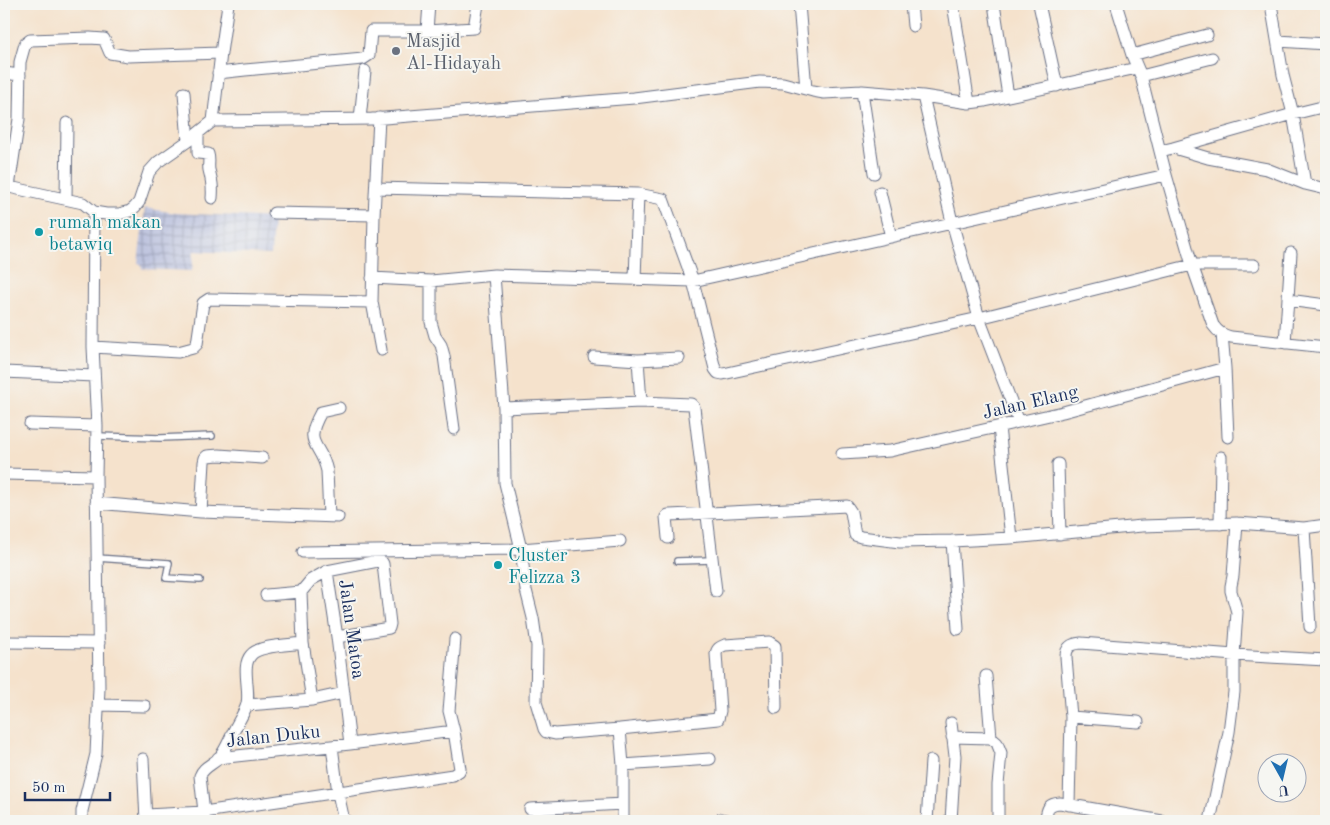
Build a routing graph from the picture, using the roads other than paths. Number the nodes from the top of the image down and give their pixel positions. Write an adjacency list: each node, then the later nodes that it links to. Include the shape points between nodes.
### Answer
1 (228, 4): 16 (street)
2 (429, 4): 12 (street)
3 (478, 4): 12 (street, via 474,28)
4 (799, 4): 25 (street)
5 (911, 4): 11 (street)
6 (953, 4): 30 (street)
7 (994, 4): 29 (street)
8 (1039, 4): 24 (street)
9 (1116, 4): 17 (street)
10 (1271, 4): 14 (street)
11 (913, 26)
12 (427, 31): 22 (street, via 371,31 370,55 363,59)
13 (1207, 35): 17 (street)
14 (1278, 41): 15 (street); 32 (street)
15 (1326, 44)
16 (221, 54): 22 (street); 23 (street, via 128,56 110,53 104,38 30,40 22,52)
17 (1132, 55): 20 (street)
18 (1212, 58): 20 (street)
19 (365, 71): 34 (street)
20 (1139, 72): 24 (street); 40 (street)
21 (4, 73): 23 (street)
22 (218, 73): 35 (street)
23 (20, 75): 44 (street, via 19,119)
24 (1058, 86): 29 (street)
25 (806, 89): 26 (street, via 834,93); 33 (street, via 760,82 634,98)
26 (862, 91): 28 (street); 41 (street)
27 (184, 93): 38 (street)
28 (923, 96): 30 (street); 54 (street)
29 (1008, 96): 30 (street)
30 (969, 102)
31 (1326, 106): 32 (street)
32 (1292, 114): 39 (street); 43 (street)
33 (379, 118): 34 (street); 45 (street)
34 (360, 119): 35 (street)
35 (213, 121): 37 (street)
36 (68, 123): 50 (street)
37 (198, 133): 38 (street); 49 (street, via 198,153 208,154 210,160)
38 (188, 141): 51 (street, via 158,162 150,172 135,208 119,214)
39 (1173, 148): 40 (street); 43 (street, via 1268,169)
40 (1160, 151): 42 (street)
41 (874, 173)
42 (1166, 175): 54 (street); 57 (street)
43 (1305, 184): 46 (street)
44 (6, 187): 50 (street)
45 (376, 188): 48 (street); 53 (street)
46 (1326, 189)
47 (880, 192): 55 (street)
48 (638, 194): 61 (street); 63 (street, via 664,199)
49 (212, 198)
50 (66, 199): 51 (street, via 83,203)
51 (94, 212): 70 (street)
52 (274, 213): 53 (street)
53 (374, 215): 60 (street)
54 (952, 222): 55 (street); 67 (street)
55 (891, 237): 63 (street)
56 (1291, 253): 64 (street)
57 (1192, 265): 58 (street); 67 (street); 68 (street, via 1213,325)
58 (1254, 265)
59 (494, 276): 61 (street); 62 (street); 81 (street)
60 (372, 278): 62 (street); 65 (street)
61 (635, 278): 63 (street)
62 (431, 281): 85 (street, via 431,322 444,356)
63 (693, 281): 67 (street, via 715,369 723,374)
64 (1288, 300): 66 (street); 69 (street)
65 (372, 302): 70 (street, via 208,299 203,303 197,344 193,348 178,352); 72 (street)
66 (1326, 305)
67 (979, 318): 82 (street)
68 (1222, 334): 69 (street); 76 (street)
69 (1285, 343): 71 (street)
70 (94, 347): 78 (street)
71 (1326, 347)
72 (381, 350)
73 (594, 357): 75 (street)
74 (679, 358): 75 (street)
75 (638, 360): 79 (street)
76 (1225, 368): 82 (street, Jalan Elang); 88 (street)
77 (4, 372): 78 (street)
78 (94, 376): 86 (street)
79 (641, 402): 81 (street); 97 (street, via 693,406)
80 (339, 408): 96 (street, via 322,412 312,432 326,465 334,517)
81 (504, 408): 107 (street, via 505,483)
82 (1019, 422): 84 (street, Jalan Elang)
83 (30, 424): 86 (street)
84 (999, 427): 89 (street, Jalan Elang, via 890,451); 104 (street)
85 (454, 429)
86 (97, 431): 87 (lane, via 160,438); 94 (street)
87 (212, 436)
88 (1228, 437)
89 (842, 454)
90 (1221, 457): 99 (street)
91 (262, 458): 96 (street, via 207,456)
92 (1058, 464): 102 (street)
93 (4, 474): 94 (street)
94 (96, 476): 95 (street)
95 (96, 502): 96 (street); 109 (street)
96 (201, 512)
97 (706, 513): 103 (street, via 668,515); 106 (street, via 847,506 855,535 861,538 900,542); 110 (street)
98 (1236, 523): 99 (street); 101 (street); 124 (street, via 1231,591 1238,612)
99 (1220, 524): 102 (street, via 1142,526)
100 (1326, 525): 101 (street)
101 (1304, 528): 117 (street)
102 (1060, 534): 104 (street)
103 (668, 538)
104 (1011, 538): 106 (street)
105 (620, 541): 107 (street)
106 (952, 541): 118 (street)
107 (521, 549): 108 (street); 136 (street, via 536,646 536,702 544,729 555,734)
108 (303, 552)
109 (97, 558): 113 (lane, via 168,563 166,578); 122 (street)
110 (712, 560): 111 (lane); 114 (street)
111 (677, 561)
112 (330, 571): 115 (street, Jalan Matoa, via 311,580); 119 (street, Jalan Matoa); 119 (street, via 382,562 390,624 387,630)
113 (200, 580)
114 (716, 591)
115 (301, 592): 116 (street); 123 (street)
116 (266, 595)
117 (1310, 627)
118 (958, 629)
119 (337, 637): 127 (street, Jalan Matoa)
120 (454, 639): 137 (street, via 449,711)
121 (4, 642): 122 (street)
122 (98, 643): 129 (street)
123 (303, 643): 128 (street); 130 (street, via 261,648 252,654 247,667)
124 (1234, 655): 125 (street); 133 (street, via 1069,646 1066,652); 163 (street, via 1229,732)
125 (1326, 660)
126 (986, 676): 139 (street)
127 (344, 693): 128 (street); 140 (street, Jalan Matoa)
128 (312, 700): 130 (street)
129 (98, 705): 131 (street); 153 (street, via 96,754)
130 (247, 705): 142 (street, via 228,745)
131 (145, 706)
132 (776, 708): 136 (street, via 775,646 772,642 726,645 717,649 716,654 718,719)
133 (1071, 718): 134 (street); 149 (street)
134 (1138, 722)
135 (951, 723): 138 (street)
136 (620, 730): 146 (street)
137 (454, 731): 140 (street, Jalan Duku); 147 (street, via 460,769 457,774)
138 (952, 737): 139 (street); 159 (street)
139 (991, 738): 160 (street, via 997,743 1000,753)
140 (350, 744): 141 (street, Jalan Duku)
141 (332, 746): 142 (street, Jalan Duku); 147 (street)
142 (218, 758): 151 (street, via 200,776)
143 (143, 759): 152 (street)
144 (710, 759): 146 (street)
145 (931, 760): 158 (street)
146 (623, 765): 148 (street)
147 (338, 793): 151 (street); 154 (street)
148 (623, 804): 150 (street); 155 (street)
149 (1069, 805): 161 (street, via 1052,804); 162 (street)
150 (530, 809)
151 (205, 817): 152 (street)
152 (146, 818)
153 (82, 821)
154 (344, 821)
155 (623, 821)
156 (716, 821): 157 (street)
157 (731, 821)
158 (927, 821)
159 (951, 821)
160 (999, 821)
161 (1045, 821)
162 (1162, 821)
163 (1210, 821)

